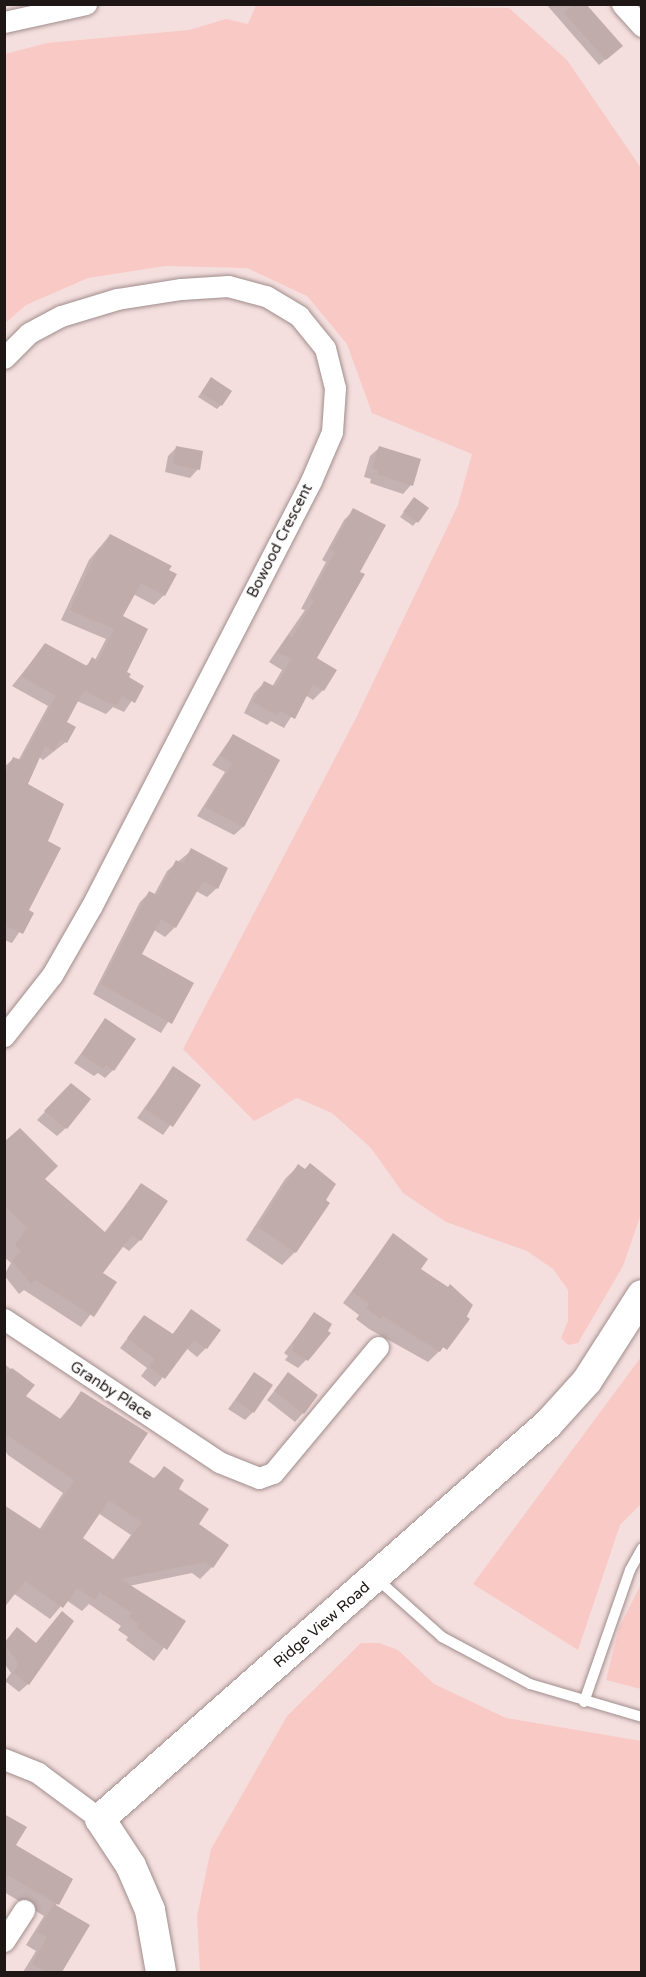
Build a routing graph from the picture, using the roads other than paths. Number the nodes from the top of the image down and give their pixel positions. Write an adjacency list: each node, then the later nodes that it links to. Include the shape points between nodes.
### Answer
1 (86, 4): 3 (street)
2 (622, 4): 4 (street)
3 (4, 22)
4 (642, 26)
5 (4, 358): 6 (street, Bowood Crescent, via 29,333 61,316 117,299 228,286 266,296 299,316 325,348 335,388 332,432 311,481 91,907 52,975)
6 (4, 1036)
7 (642, 1295): 11 (street, Ridge View Road, via 587,1380 548,1424)
8 (4, 1319): 9 (street, Granby Place, via 219,1462 259,1478 273,1473)
9 (378, 1347)
10 (642, 1548): 12 (lane, via 630,1570)
11 (376, 1578): 12 (lane, via 442,1637 530,1684); 15 (street, Ridge View Road)
12 (584, 1702): 13 (lane)
13 (642, 1718)
14 (4, 1759): 15 (street, via 38,1773)
15 (100, 1819): 18 (street, via 131,1866 150,1910)
16 (24, 1911): 17 (street)
17 (4, 1941)
18 (161, 1972)

